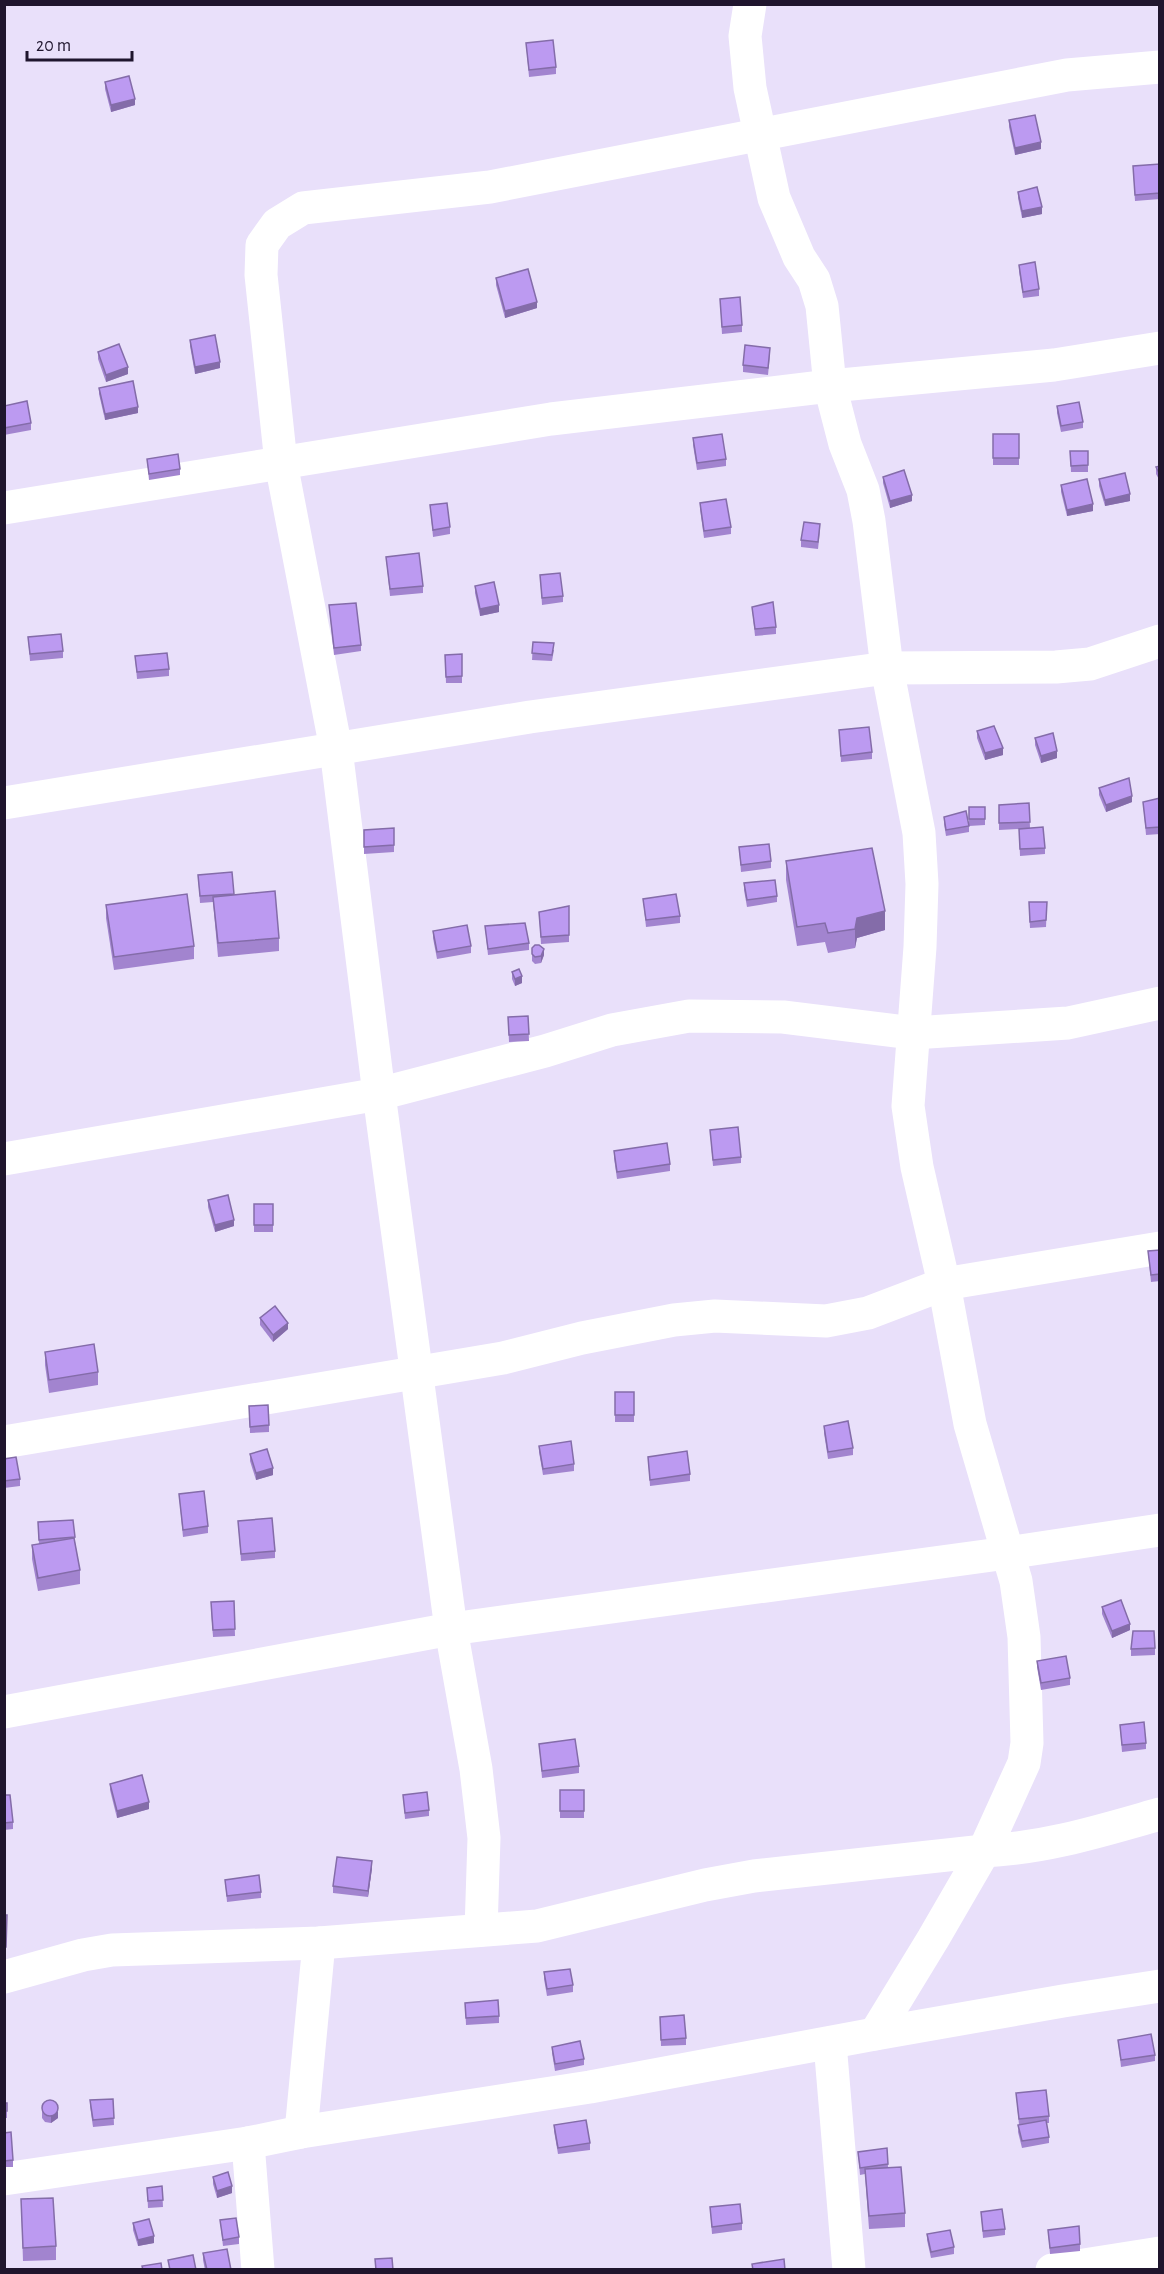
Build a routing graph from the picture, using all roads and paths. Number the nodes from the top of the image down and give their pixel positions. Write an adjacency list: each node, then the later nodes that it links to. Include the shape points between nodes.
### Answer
1 (750, 4): 3 (street, via 745,36)
2 (1160, 67): 3 (street, via 1067,75)
3 (760, 135): 5 (street, via 774,198 822,306); 6 (street, via 490,187 303,208 277,225 262,245 261,275)
4 (1160, 348): 5 (street, via 1054,365)
5 (830, 386): 6 (street, via 551,419); 9 (street, via 869,521)
6 (282, 463): 7 (street); 10 (street)
7 (4, 508)
8 (1160, 641): 9 (street, via 1090,664)
9 (887, 668): 10 (street, via 531,717); 13 (street, via 919,833 922,884)
10 (336, 749): 11 (street); 14 (street)
11 (4, 803)
12 (1160, 1003): 13 (street, via 1068,1023)
13 (913, 1033): 14 (street, via 783,1017 689,1016 612,1030); 17 (street, via 908,1106 917,1167)
14 (379, 1094): 15 (street); 18 (street)
15 (4, 1159)
16 (1160, 1248): 17 (street)
17 (944, 1284): 18 (street, via 868,1313 826,1321 715,1316 674,1320); 21 (street, via 970,1424)
18 (416, 1373): 19 (street); 22 (street)
19 (4, 1442)
20 (1160, 1530): 21 (street)
21 (1007, 1553): 22 (street); 25 (street, via 1016,1581 1024,1637 1027,1743 1024,1763)
22 (451, 1629): 23 (street); 26 (street, via 484,1838)
23 (4, 1712)
24 (1160, 1814): 25 (street, via 1045,1845)
25 (984, 1851): 26 (street, via 754,1876 537,1926); 30 (street)
26 (482, 1930): 27 (street)
27 (319, 1943): 28 (street, via 112,1950); 32 (street)
28 (4, 1977)
29 (1160, 1986): 30 (street)
30 (875, 2034): 31 (street)
31 (830, 2043): 32 (street, via 590,2087); 37 (street)
32 (300, 2132): 33 (street)
33 (248, 2143): 34 (street); 36 (street)
34 (4, 2179)
35 (1160, 2253): 38 (street)
36 (258, 2270)
37 (849, 2270)
38 (1052, 2270)

